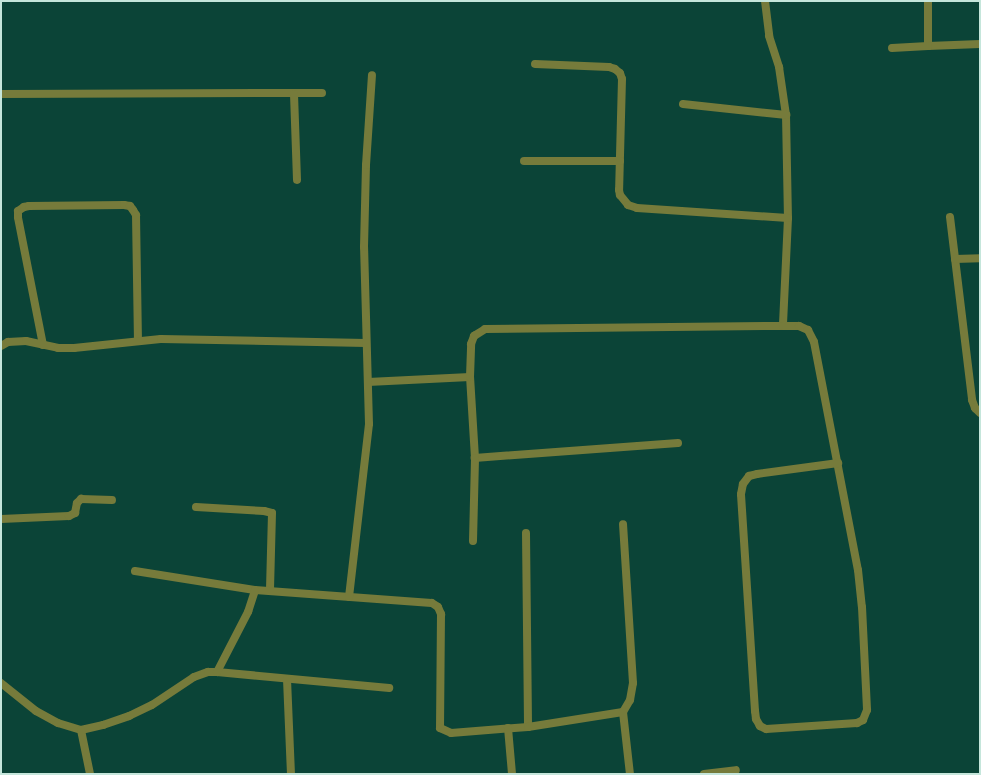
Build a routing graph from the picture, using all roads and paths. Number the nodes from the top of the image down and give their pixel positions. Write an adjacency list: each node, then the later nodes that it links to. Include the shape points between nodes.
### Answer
1 (765, 1): 12 (street, via 768,36 779,67)
2 (928, 1): 4 (street)
3 (980, 44): 4 (street)
4 (928, 46): 5 (street)
5 (892, 48)
6 (535, 64): 14 (street, via 609,68 620,73)
7 (372, 75): 22 (street, via 366,172)
8 (322, 93): 10 (street)
9 (1, 94): 10 (street)
10 (294, 94): 15 (street)
11 (683, 104): 12 (street)
12 (786, 115): 17 (street)
13 (524, 161): 14 (street)
14 (620, 161): 17 (street, via 620,196 628,205 637,208)
15 (297, 180)
16 (950, 217): 19 (street)
17 (788, 218): 20 (street)
18 (980, 258): 19 (street)
19 (955, 259): 27 (street, via 972,400)
20 (783, 326): 25 (street, via 485,330 474,336 471,344); 30 (street, via 799,326 808,330 814,342)
21 (138, 340): 22 (street); 23 (street, via 74,348); 23 (street, via 136,215 130,206 29,206 18,211 18,217)
22 (366, 343): 26 (street)
23 (43, 345): 24 (street, via 26,341 8,342)
24 (1, 346)
25 (470, 377): 26 (street); 29 (street)
26 (368, 382): 40 (street, via 369,432)
27 (980, 413)
28 (678, 443): 29 (street)
29 (475, 458): 36 (street)
30 (838, 463): 30 (street, via 858,570 866,716 852,724 766,729 760,726 755,712 741,494 743,484 749,476 757,474)
31 (112, 500): 33 (street, via 82,499 77,503 75,512 69,516)
32 (196, 507): 39 (street, via 272,513)
33 (1, 519)
34 (623, 524): 45 (street, via 633,683 630,700)
35 (526, 533): 46 (street)
36 (473, 541)
37 (135, 571): 38 (street)
38 (255, 590): 39 (street); 41 (street, via 248,612)
39 (270, 591): 40 (street)
40 (349, 597): 47 (street, via 424,602 438,607 441,614 440,728 451,733)
41 (217, 672): 42 (street); 48 (street, via 194,677 152,705 129,716)
42 (287, 679): 44 (street); 51 (street)
43 (1, 683): 48 (street, via 36,711 58,723)
44 (389, 688)
45 (623, 712): 46 (street); 53 (street)
46 (528, 727): 47 (street)
47 (508, 728): 52 (street)
48 (81, 730): 50 (street)
49 (736, 770): 54 (street)
50 (90, 774)
51 (292, 774)
52 (512, 774)
53 (630, 774)
54 (704, 774)

